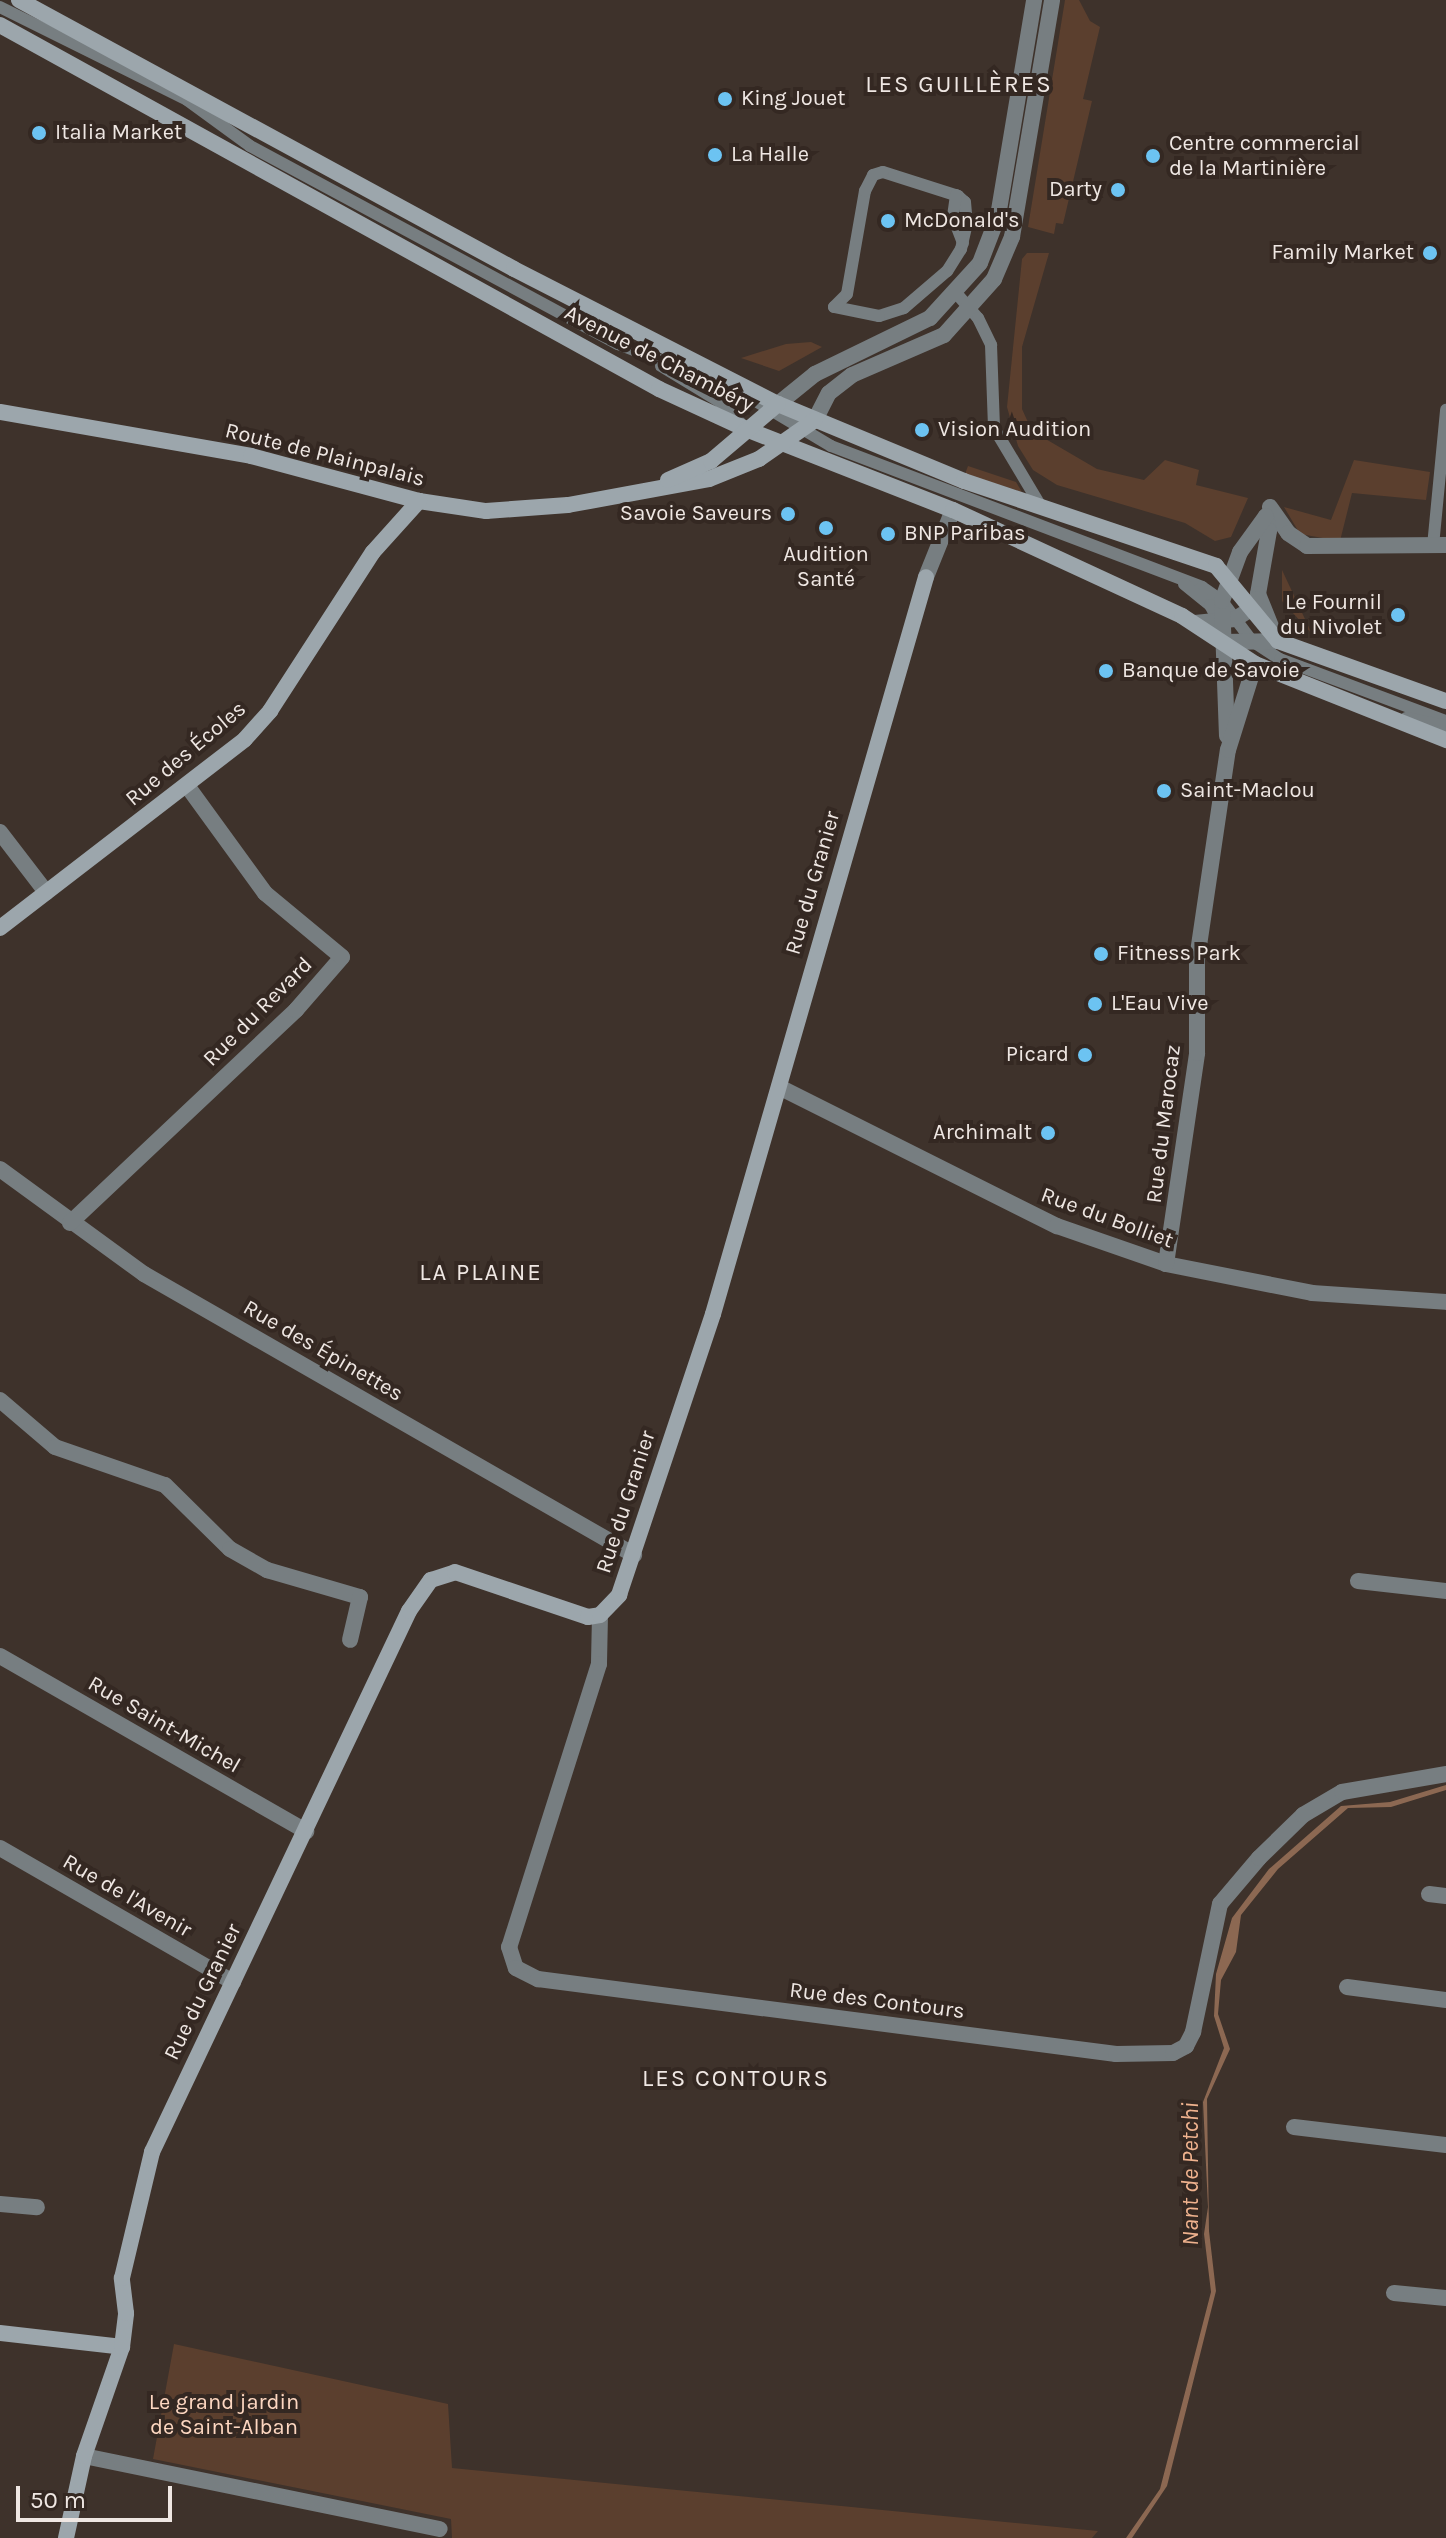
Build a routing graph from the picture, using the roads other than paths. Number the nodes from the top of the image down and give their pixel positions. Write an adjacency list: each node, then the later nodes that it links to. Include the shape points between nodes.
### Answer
1 (19, 0): 12 (main road, Avenue de Chambéry)
2 (1034, 0): 6 (street)
3 (1052, 0): 7 (street)
4 (0, 7): 11 (lane, via 187,100 250,146)
5 (0, 25): 16 (main road, Avenue de Chambéry, via 659,389)
6 (1005, 180): 7 (street); 9 (street, via 993,236)
7 (1012, 237): 10 (street, via 994,279)
8 (963, 243): 8 (lane, via 947,271 904,308 879,316 834,307 847,294 865,191 873,175 893,174 956,195 967,210)
9 (957, 294): 10 (lane); 12 (street, via 909,331 815,374)
10 (972, 310): 15 (street, via 944,335 852,375 829,393); 21 (lane, via 991,345 994,428)
11 (655, 361): 12 (lane); 16 (lane, via 720,402)
12 (774, 407): 15 (main road, Avenue de Chambéry); 16 (main road, Route de Plainpalais); 17 (lane)
13 (1446, 410): 26 (lane)
14 (0, 412): 20 (main road, Route de Plainpalais, via 251,456)
15 (815, 420): 17 (main road, Route de Plainpalais); 21 (main road, Avenue de Chambéry, via 964,481)
16 (746, 429): 18 (main road, Avenue de Chambéry); 19 (main road, Route de Plainpalais, via 711,461)
17 (800, 432): 18 (main road, Route de Plainpalais); 25 (lane)
18 (782, 444): 19 (main road, Route de Plainpalais, via 709,479); 23 (main road, Avenue de Chambéry)
19 (641, 492): 20 (main road, Route de Plainpalais, via 486,511)
20 (419, 501): 43 (main road, Rue des Écoles, via 373,552 270,711)
21 (1040, 505): 28 (main road, Avenue de Chambéry, via 1202,561)
22 (1270, 507): 26 (street, via 1294,539 1321,548)
23 (953, 510): 24 (main road, Avenue de Chambéry); 27 (street, Rue du Granier)
24 (969, 517): 25 (lane); 33 (main road, Avenue de Chambéry)
25 (1014, 518): 29 (lane)
26 (1439, 546)
27 (926, 577): 47 (main road, Rue du Granier)
28 (1230, 578): 30 (street, Rue du Marocaz); 31 (main road, Avenue de Chambéry); 31 (street, Rue du Marocaz, via 1255,526 1266,516 1269,531)
29 (1182, 582): 30 (lane, via 1202,587); 32 (lane)
30 (1222, 601): 32 (street, Rue du Marocaz)
31 (1254, 602): 32 (street); 34 (main road, Avenue de Chambéry)
32 (1227, 621): 33 (street); 35 (lane); 36 (street, Rue du Marocaz)
33 (1195, 623): 36 (main road, Avenue de Chambéry)
34 (1274, 633): 35 (street); 38 (main road, Avenue de Chambéry)
35 (1252, 641): 36 (street); 40 (lane, via 1288,664)
36 (1222, 642): 37 (main road, Avenue de Chambéry); 42 (street, Rue du Marocaz)
37 (1255, 664): 39 (main road, Avenue de Chambéry); 42 (street, Rue du Marocaz)
38 (1446, 701)
39 (1387, 715): 40 (lane); 41 (main road, Avenue de Chambéry)
40 (1446, 724)
41 (1446, 740)
42 (1228, 750): 50 (street, Rue du Marocaz, via 1197,959 1197,1053)
43 (188, 787): 45 (main road, Rue des Écoles); 49 (street, Rue du Revard, via 265,893 342,957 296,1010)
44 (0, 832): 45 (street)
45 (46, 892): 46 (main road, Rue des Écoles)
46 (0, 928)
47 (779, 1087): 50 (street, Rue du Bolliet, via 1057,1226); 53 (main road, Rue du Granier, via 713,1314)
48 (0, 1169): 49 (street, Rue des Épinettes)
49 (70, 1223): 53 (street, Rue des Épinettes, via 144,1274)
50 (1166, 1264): 51 (street, Rue du Bolliet, via 1312,1293)
51 (1446, 1302)
52 (0, 1400): 57 (street, via 55,1447 165,1485 230,1549 267,1570 360,1597)
53 (634, 1555): 56 (main road, Rue du Granier, via 619,1595)
54 (1358, 1581): 55 (street)
55 (1446, 1591)
56 (600, 1615): 59 (street, Rue des Contours, via 599,1664 509,1947 516,1968 538,1979 1116,2054 1173,2053 1186,2046 1193,2032 1220,1904 1259,1858 1303,1815 1342,1792); 60 (main road, Rue du Granier, via 573,1615 471,1575 455,1572 431,1580 409,1611)
57 (350, 1640)
58 (0, 1656): 60 (street, Rue Saint-Michel)
59 (1446, 1774)
60 (306, 1831): 64 (main road, Rue du Granier)
61 (0, 1848): 64 (street, Rue de l'Avenir)
62 (1429, 1894): 63 (street)
63 (1446, 1896)
64 (233, 1982): 74 (main road, Rue du Granier, via 152,2152 122,2278)
65 (1347, 1987): 66 (street)
66 (1446, 2000)
67 (1294, 2127): 68 (street)
68 (1446, 2145)
69 (0, 2204): 70 (street)
70 (37, 2207)
71 (1394, 2293): 72 (street)
72 (1446, 2298)
73 (0, 2333): 74 (main road)
74 (122, 2347): 75 (main road, Rue du Granier)
75 (84, 2456): 76 (street); 77 (main road, Rue du Granier)
76 (440, 2529)
77 (66, 2538)

